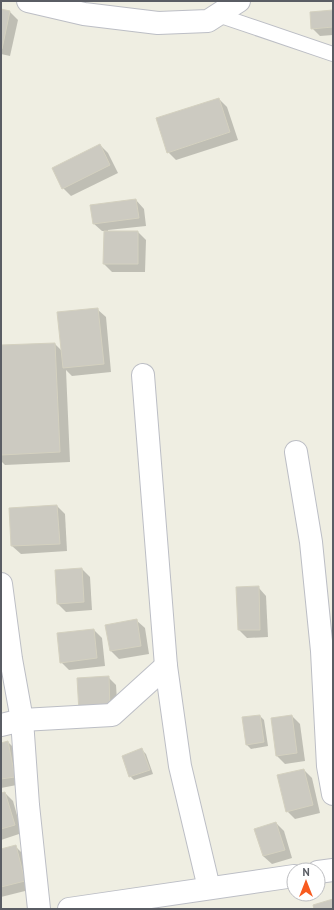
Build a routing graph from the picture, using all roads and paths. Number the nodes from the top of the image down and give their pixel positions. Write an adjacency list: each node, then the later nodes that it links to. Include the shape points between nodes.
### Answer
1 (28, 1): 3 (street, via 84,14 158,23 208,21)
2 (239, 1): 3 (street)
3 (218, 15): 4 (lane)
4 (333, 54)
5 (142, 375): 8 (street)
6 (296, 452): 10 (street, via 311,542 322,651 328,766)
7 (1, 584): 9 (street, via 11,659)
8 (166, 666): 9 (street, via 112,715); 12 (street, via 180,766)
9 (11, 722): 13 (street, via 28,805)
10 (333, 794)
11 (286, 877): 12 (street)
12 (209, 888): 14 (street)
13 (39, 909)
14 (69, 909)

